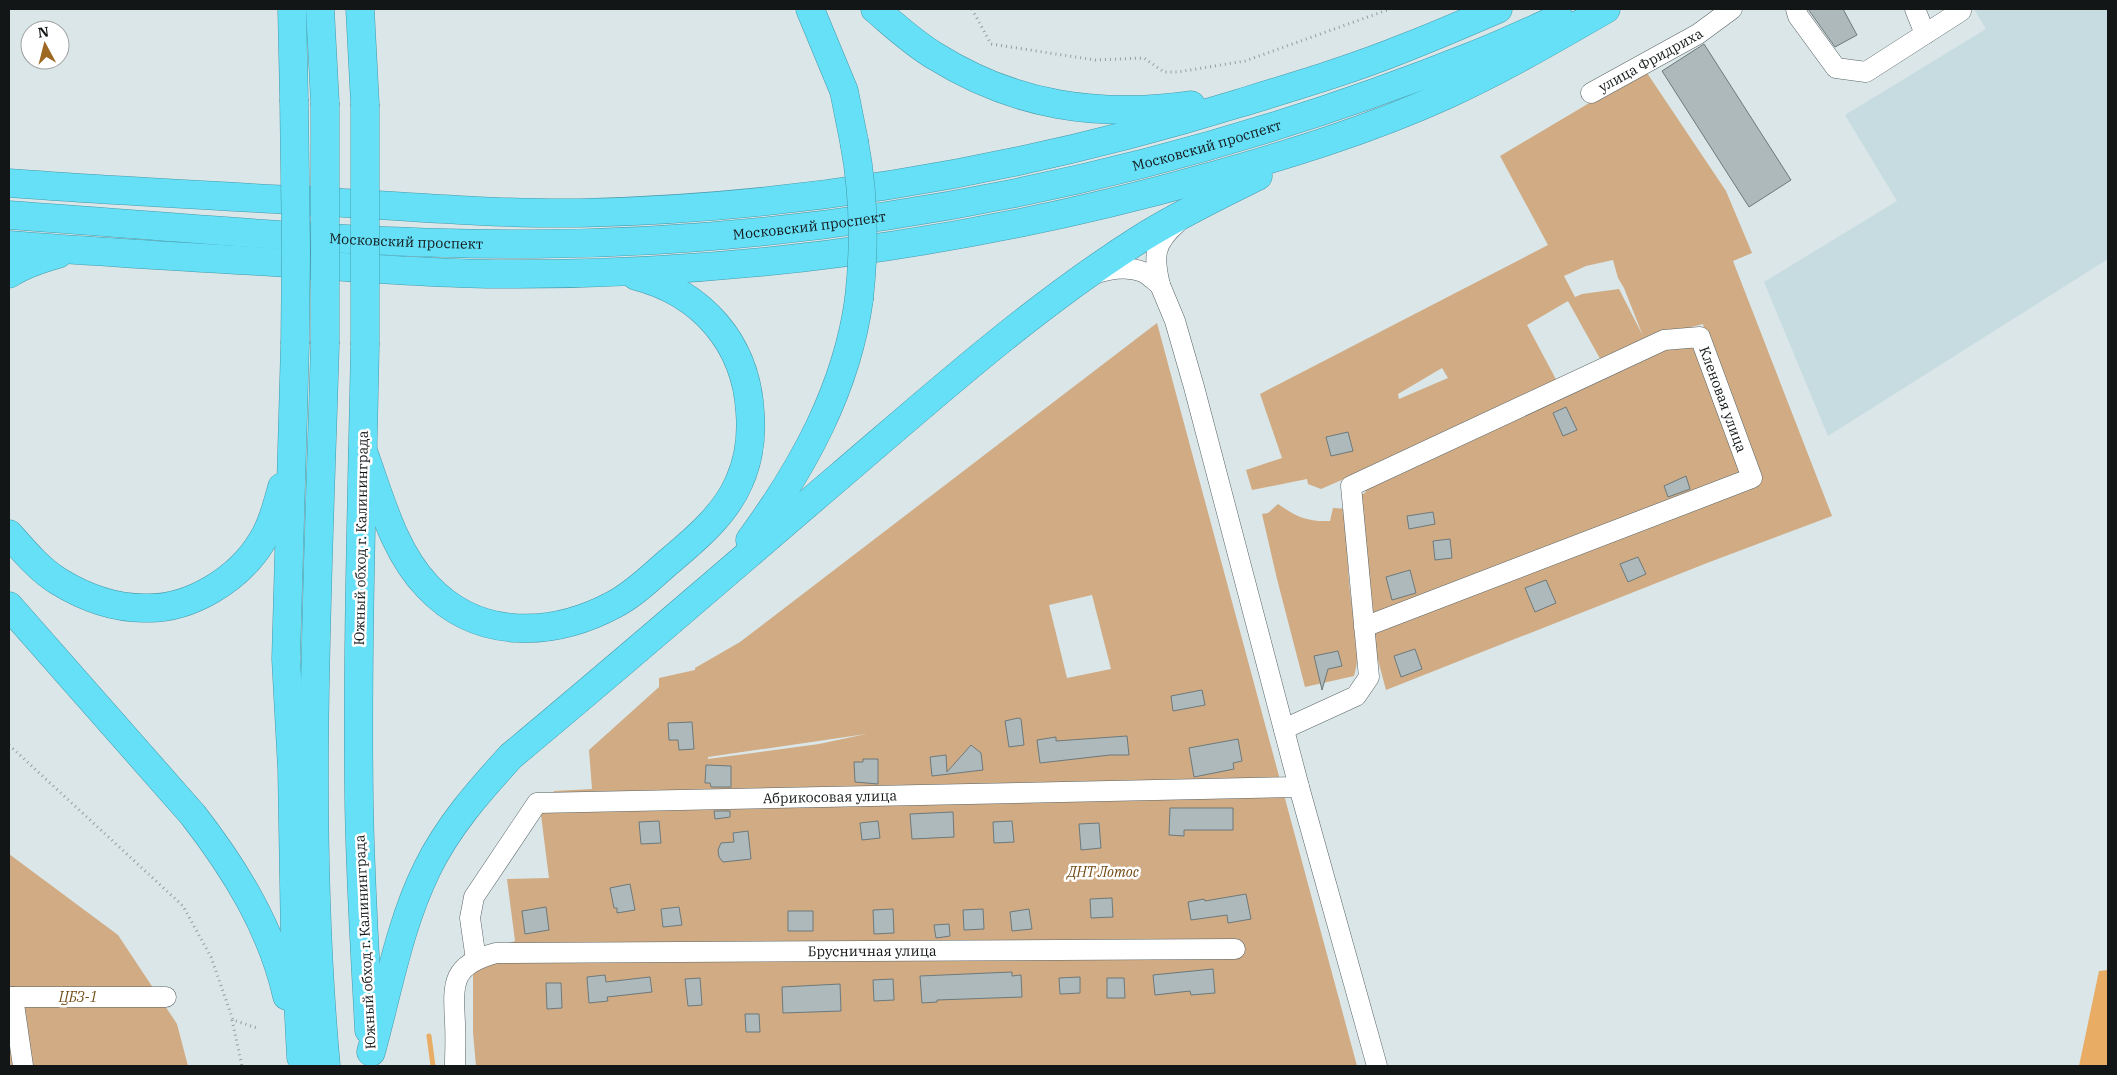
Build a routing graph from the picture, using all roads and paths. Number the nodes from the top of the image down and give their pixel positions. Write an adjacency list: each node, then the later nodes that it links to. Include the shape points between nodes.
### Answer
1 (292, 9): 31 (highway, bridge, via 296,250)
2 (320, 9): 49 (highway, bridge, via 325,103 325,344 315,750 317,909)
3 (360, 9): 30 (highway, Южный обход г. Калининграда, bridge, via 365,104)
4 (810, 9): 33 (highway, bridge, via 844,91 860,170 862,274 859,299 834,396 815,438 793,478)
5 (875, 9): 16 (highway, via 933,56 965,74 1030,98 1064,106 1103,111 1141,110)
6 (972, 9): 7 (path, via 991,44 1095,60 1144,58 1164,72 1178,72 1244,61)
7 (1390, 9)
8 (1498, 9): 16 (highway, Московский проспект, via 1405,48)
9 (1580, 9): 23 (highway, Московский проспект, via 1370,94 1216,144 1053,185 808,227 614,242 458,244)
10 (1606, 9): 18 (highway, via 1473,82 1389,119)
11 (1732, 9): 17 (street, улица Фридриха, via 1698,34)
12 (1796, 9): 15 (street, via 1836,68 1866,72)
13 (1915, 9): 15 (street)
14 (1960, 9): 15 (street, via 1962,11)
15 (1925, 34)
16 (1288, 89): 21 (highway, Московский проспект, via 1177,123 1018,162 882,186 734,204 525,213)
17 (1591, 92)
18 (1333, 139): 22 (highway); 26 (highway, via 1168,189 985,230 808,257 722,266)
19 (9, 165): 21 (highway)
20 (9, 183): 21 (highway, Московский проспект)
21 (83, 188)
22 (1193, 209): 28 (highway, via 1141,238); 29 (street, via 1166,232 1157,246 1155,264)
23 (9, 215)
24 (9, 245): 25 (highway)
25 (80, 250): 26 (highway, via 418,272); 27 (highway, via 40,259)
26 (620, 271): 30 (highway, via 655,281 680,293 718,326 741,363 747,381 751,421 747,460 727,503 690,544 618,603 590,616 522,630 487,624 466,614 428,588 413,569 390,525)
27 (9, 274)
28 (1081, 279): 29 (street, via 1104,270 1123,269 1143,272); 33 (highway, via 914,412)
29 (1160, 285): 36 (street, via 1175,321 1194,387)
30 (363, 451): 45 (highway, Южный обход г. Калининграда, via 359,801)
31 (292, 456): 32 (highway, via 274,514 263,540 252,554 221,584 167,606 120,606 76,592 38,565); 46 (highway, via 286,659)
32 (9, 534)
33 (724, 575): 45 (highway, via 511,756 451,828 427,869 406,920)
34 (9, 606): 46 (highway, via 193,815 233,869 275,956)
35 (1364, 627): 35 (street, Кленовая улица, via 1351,486 1664,340 1700,337 1752,478); 36 (street, Кленовая улица, via 1369,677 1356,696)
36 (1284, 728): 38 (street)
37 (9, 745): 43 (path, via 183,906 211,957)
38 (1300, 787): 40 (street, Абрикосовая улица, via 537,803 474,897 470,918); 51 (street)
39 (1236, 949): 40 (street, Брусничная улица, via 511,952)
40 (476, 960): 50 (street, via 464,968 454,987)
41 (11, 997): 42 (street); 47 (street)
42 (166, 997)
43 (232, 1016): 44 (path, via 233,1020); 48 (path)
44 (257, 1028)
45 (372, 1059)
46 (301, 1062)
47 (23, 1066)
48 (242, 1066)
49 (326, 1066)
50 (455, 1066)
51 (1377, 1066)

